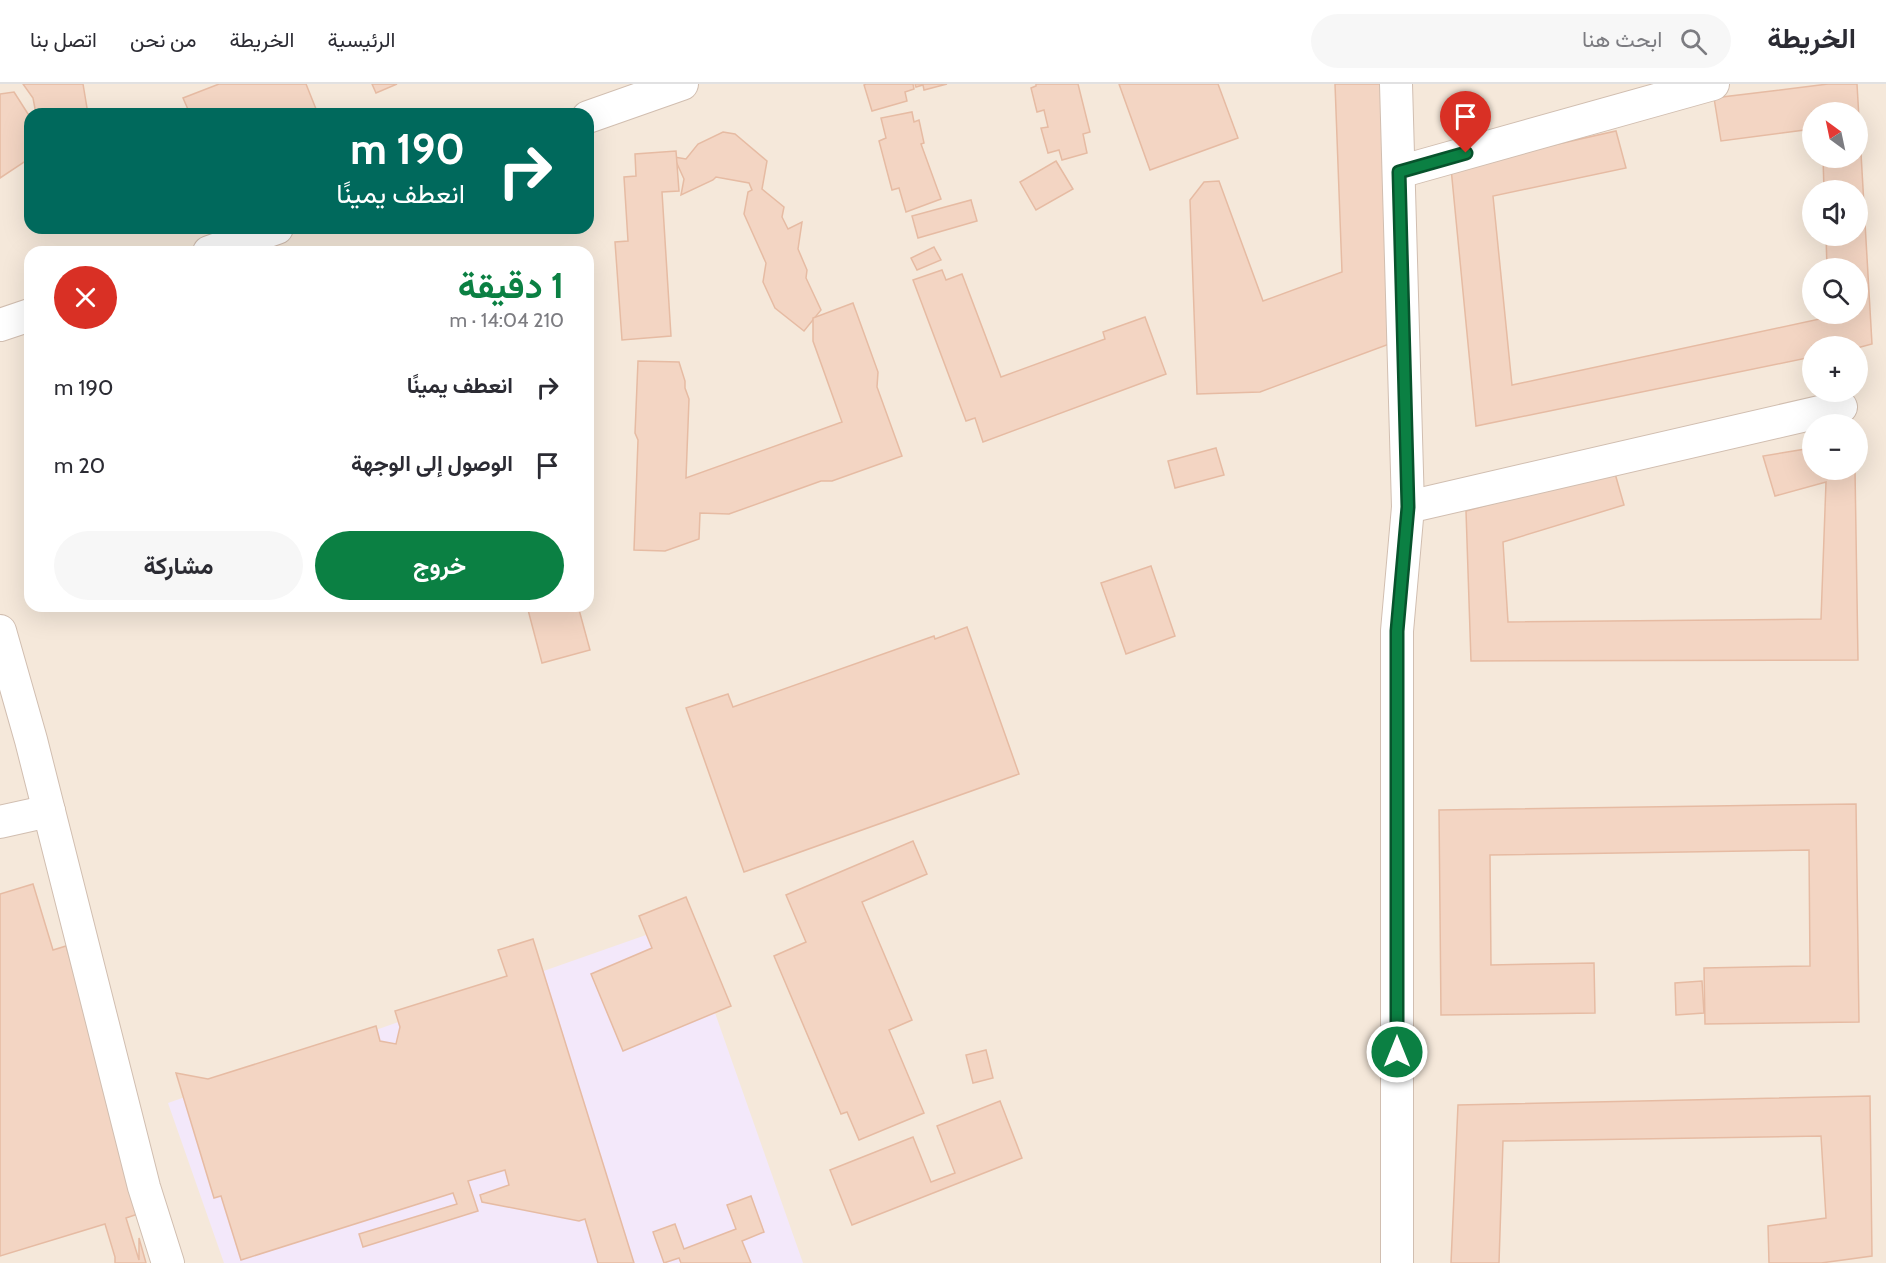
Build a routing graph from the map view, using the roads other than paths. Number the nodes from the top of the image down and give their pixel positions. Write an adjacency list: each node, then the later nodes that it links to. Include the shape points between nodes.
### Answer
1 (682, 84): 4 (street)
2 (1396, 84): 5 (street)
3 (1713, 84): 5 (street)
4 (594, 115)
5 (1399, 172): 11 (street)
6 (260, 234): 7 (street)
7 (226, 246)
8 (24, 317): 9 (street)
9 (0, 326)
10 (1841, 407): 11 (street)
11 (1408, 507): 16 (street, via 1397,631)
12 (0, 631): 13 (street)
13 (49, 811): 14 (street); 15 (street, via 144,1187)
14 (0, 822)
15 (168, 1263)
16 (1397, 1263)

